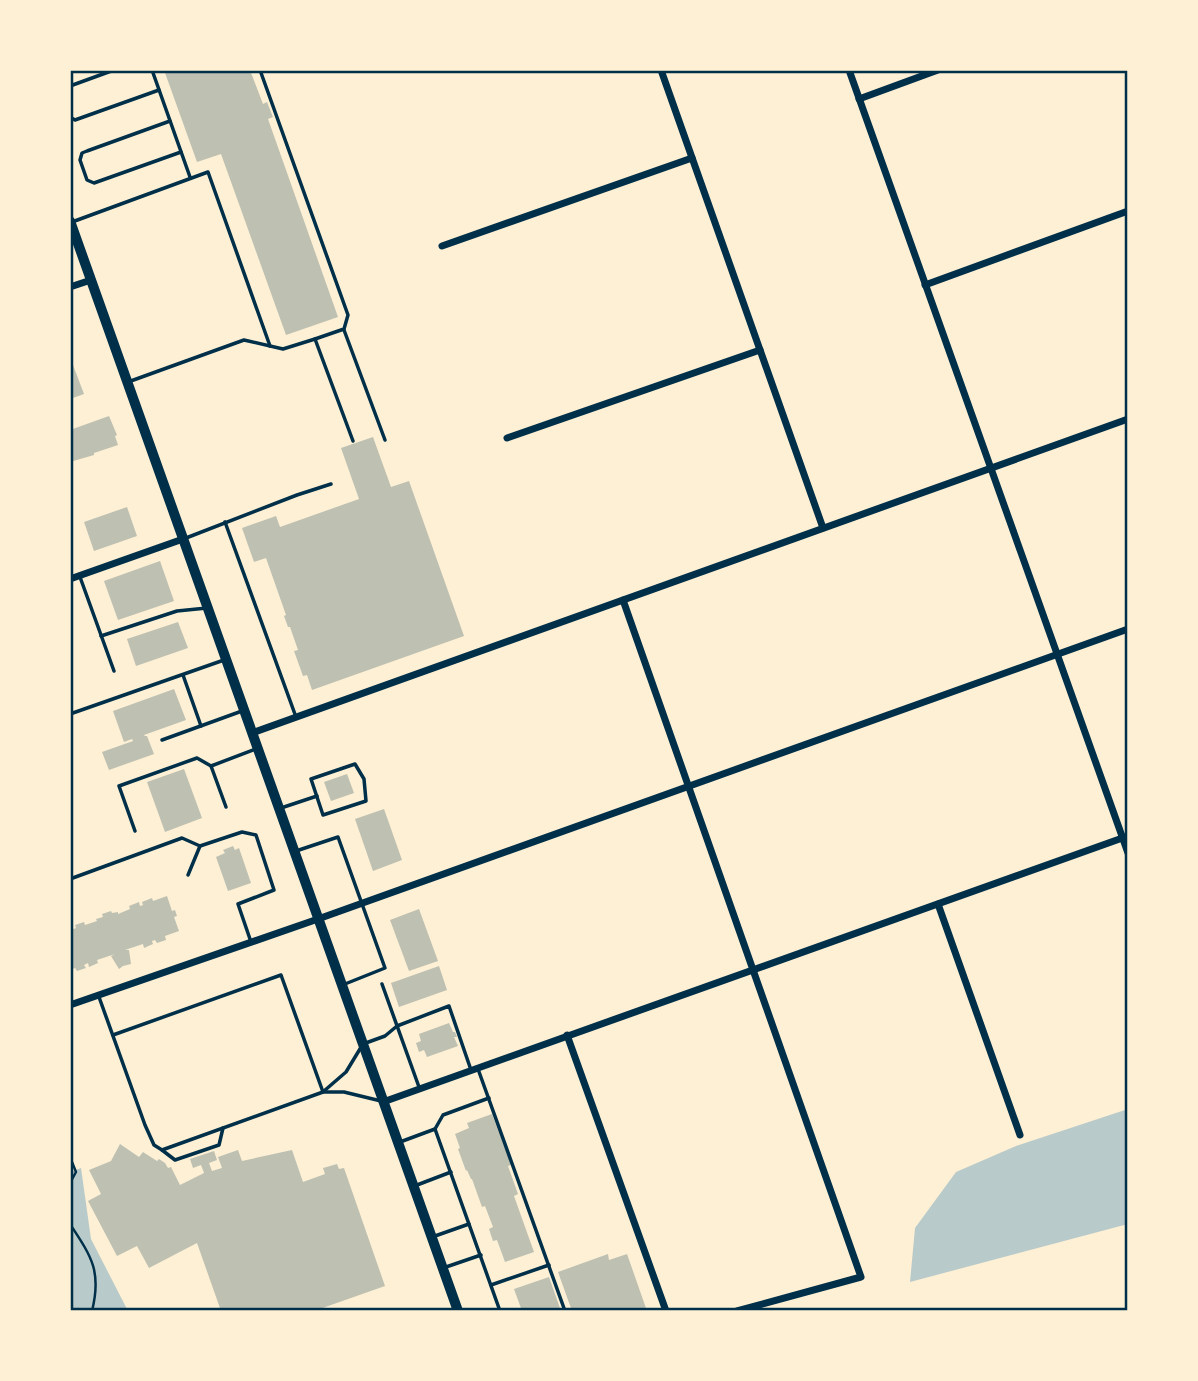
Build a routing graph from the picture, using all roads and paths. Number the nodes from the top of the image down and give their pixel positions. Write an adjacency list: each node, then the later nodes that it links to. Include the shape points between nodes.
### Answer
1 (114, 70): 7 (lane)
2 (152, 70): 8 (lane)
3 (260, 70): 21 (lane, via 348,315)
4 (661, 70): 13 (street)
5 (849, 70): 9 (street)
6 (938, 70): 9 (street)
7 (70, 86)
8 (159, 90): 10 (lane, via 75,120); 11 (lane)
9 (859, 99): 19 (street)
10 (70, 117)
11 (170, 121): 12 (lane); 12 (lane, via 82,153 87,180 94,183)
12 (181, 152): 14 (lane)
13 (692, 158): 17 (street); 24 (street)
14 (190, 177): 16 (lane); 23 (lane, via 208,172)
15 (1128, 211): 19 (street)
16 (70, 222): 18 (main road)
17 (442, 246)
18 (91, 280): 20 (street); 25 (main road)
19 (925, 285): 30 (street)
20 (70, 287)
21 (344, 329): 22 (lane); 28 (lane)
22 (316, 339): 23 (lane, via 283,349); 29 (lane)
23 (270, 346): 25 (lane, via 244,340)
24 (760, 350): 27 (street); 33 (street)
25 (128, 382): 34 (main road)
26 (1128, 419): 30 (street)
27 (507, 438)
28 (385, 440)
29 (353, 441)
30 (991, 468): 33 (street); 41 (street)
31 (331, 484): 32 (lane)
32 (225, 522): 34 (lane); 47 (lane)
33 (823, 528): 37 (street)
34 (183, 539): 35 (street); 38 (main road)
35 (80, 576): 36 (street); 40 (lane)
36 (70, 579)
37 (623, 600): 47 (street); 53 (street)
38 (208, 608): 40 (lane, via 177,611); 42 (main road)
39 (1128, 629): 41 (street)
40 (101, 636): 43 (lane)
41 (1057, 655): 53 (street); 58 (street)
42 (226, 660): 44 (lane); 45 (main road)
43 (114, 671)
44 (183, 675): 46 (lane); 48 (lane)
45 (244, 711): 48 (lane); 49 (main road)
46 (70, 715)
47 (296, 717): 49 (street)
48 (201, 726): 50 (lane)
49 (252, 733): 51 (main road)
50 (162, 740)
51 (258, 749): 52 (lane); 56 (main road)
52 (211, 766): 55 (lane); 57 (lane, via 197,758 119,786)
53 (689, 786): 64 (street); 68 (street)
54 (317, 796): 54 (lane, via 323,816 366,801 364,779 355,764 311,779); 56 (lane)
55 (226, 807)
56 (279, 808): 60 (main road)
57 (135, 831)
58 (1125, 837): 61 (street); 65 (street)
59 (200, 846): 62 (lane); 63 (lane, via 182,838); 67 (lane, via 242,832 257,835 274,890 238,904)
60 (295, 852): 64 (lane, via 338,837); 66 (main road)
61 (1128, 853)
62 (188, 875)
63 (70, 878)
64 (362, 903): 66 (street); 69 (lane, via 385,968)
65 (937, 904): 68 (street); 84 (street)
66 (318, 919): 67 (street); 69 (main road)
67 (251, 942): 71 (street)
68 (753, 969): 75 (street); 103 (street, via 862,1277)
69 (342, 985): 76 (main road)
70 (382, 985): 73 (lane)
71 (98, 996): 72 (street); 74 (lane)
72 (70, 1006)
73 (397, 1026): 76 (lane); 77 (lane, via 449,1006); 78 (lane)
74 (113, 1035): 79 (lane, via 281,975); 86 (lane, via 149,1135)
75 (567, 1035): 77 (street); 102 (street)
76 (363, 1044): 79 (lane, via 342,1077); 81 (main road)
77 (475, 1070): 78 (street); 80 (lane)
78 (420, 1089): 81 (street)
79 (323, 1093): 81 (lane, via 344,1091); 82 (lane)
80 (489, 1098): 83 (lane, via 443,1115); 95 (lane)
81 (383, 1102): 85 (main road)
82 (223, 1128): 86 (lane); 86 (lane, via 219,1145 175,1160)
83 (435, 1129): 85 (lane); 88 (lane)
84 (1020, 1135)
85 (398, 1142): 90 (main road)
86 (162, 1150)
87 (70, 1157): 89 (path, via 76,1172)
88 (451, 1172): 90 (lane); 92 (lane)
89 (70, 1183)
90 (413, 1186): 93 (main road)
91 (70, 1224): 99 (path, via 91,1256 95,1276)
92 (469, 1224): 93 (lane); 94 (lane)
93 (432, 1238): 96 (main road)
94 (481, 1255): 96 (lane); 97 (lane)
95 (549, 1265): 97 (lane); 101 (lane)
96 (442, 1268): 100 (main road)
97 (491, 1285): 98 (lane)
98 (498, 1310)
99 (92, 1311)
100 (458, 1311)
101 (565, 1311)
102 (666, 1311)
103 (737, 1311)

